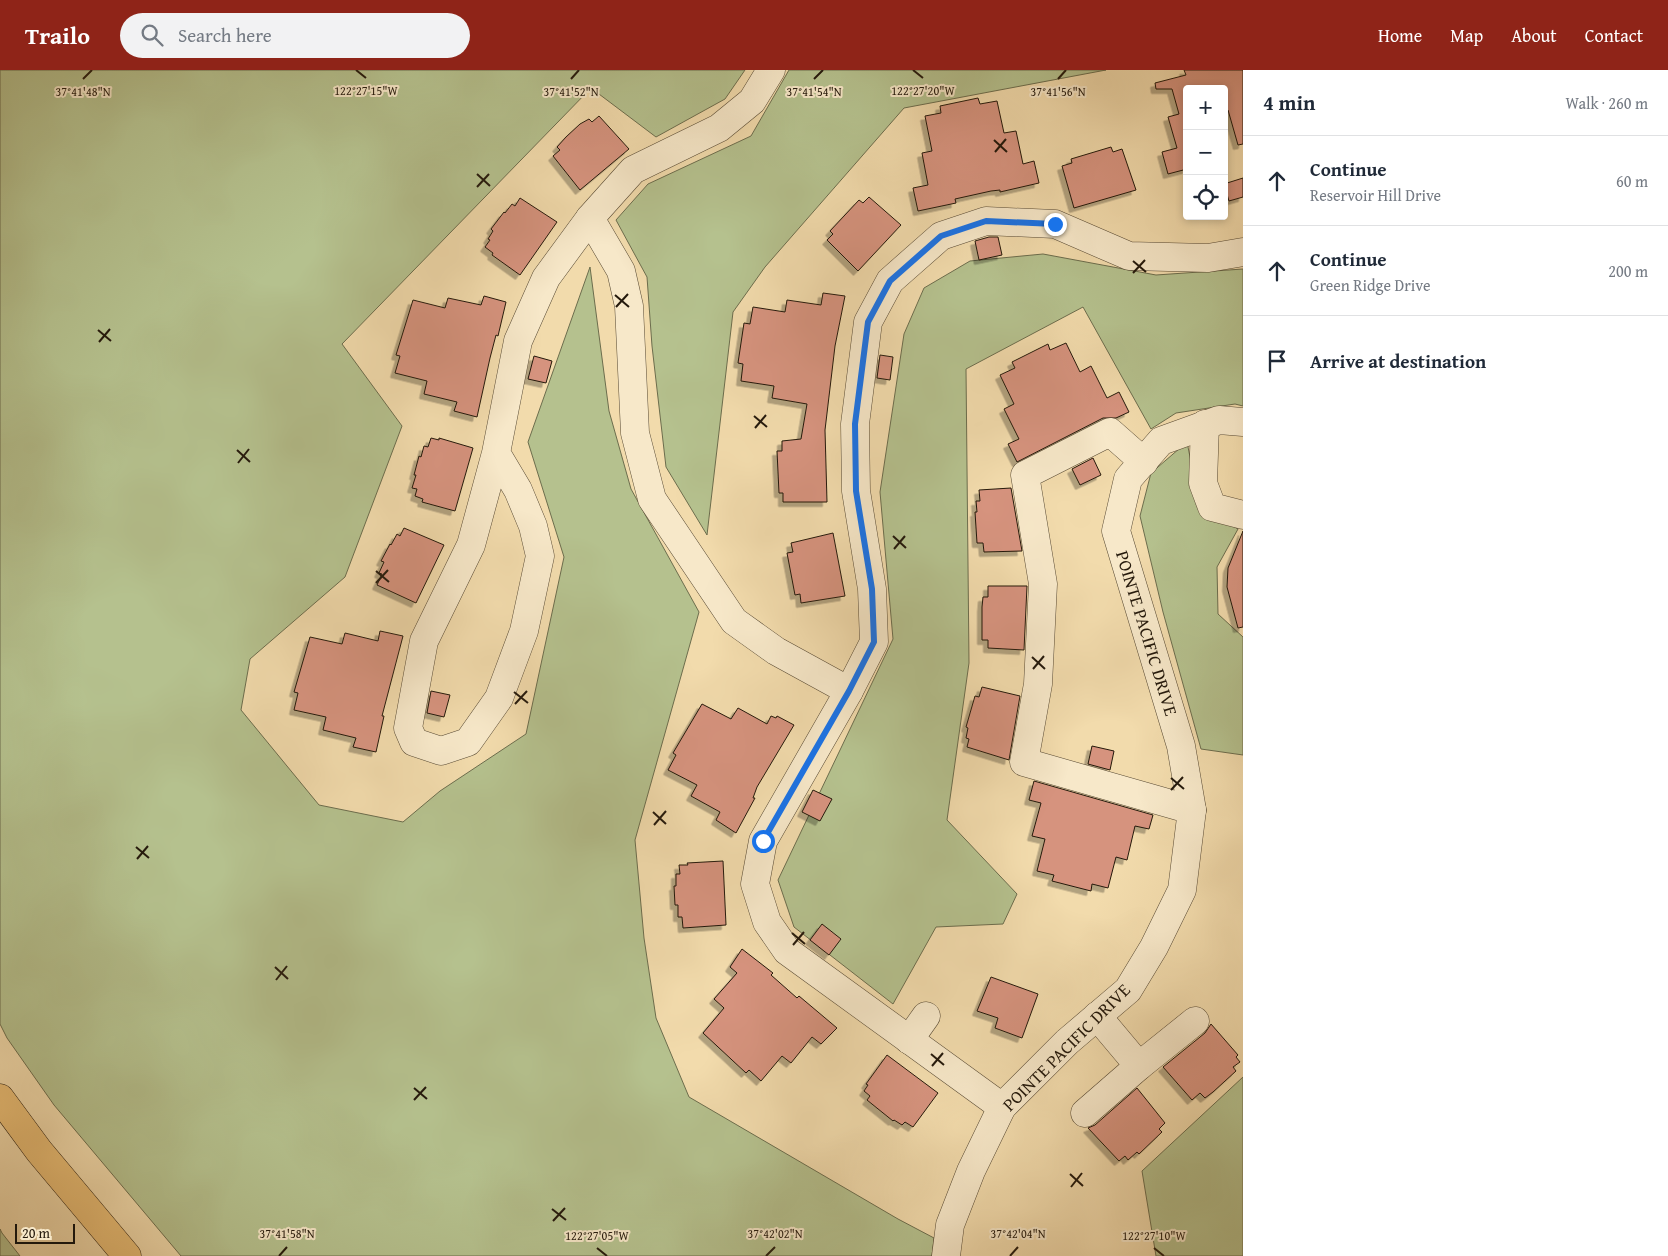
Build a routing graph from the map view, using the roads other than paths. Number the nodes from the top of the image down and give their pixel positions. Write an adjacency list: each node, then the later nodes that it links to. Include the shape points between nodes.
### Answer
1 (771, 70): 2 (street, via 752,101 719,128 633,170)
2 (590, 218): 6 (street, via 546,278 518,341); 9 (street, via 621,271 630,306 635,433 652,499 734,621 776,651)
3 (1243, 252): 9 (street, via 1208,258 1130,245 1055,224 986,221 941,236 890,281 868,322 855,424 856,491 872,589 874,642)
4 (1243, 422): 5 (street, POINTE PACIFIC DRIVE, via 1219,420)
5 (1205, 424): 7 (street, POINTE PACIFIC DRIVE, via 1161,441); 8 (street, via 1202,483 1212,507)
6 (496, 453): 6 (street, via 470,544 424,641 408,728 414,742 441,752 468,742 499,698 524,631 540,556 530,517)
7 (1144, 462): 10 (street, POINTE PACIFIC DRIVE, via 1128,479 1116,531 1182,746); 10 (street, via 1110,432 1025,475 1043,584 1038,684 1024,762)
8 (1243, 515)
9 (849, 691): 14 (street, via 763,841 755,884 767,922 787,951)
10 (1192, 810): 11 (street, POINTE PACIFIC DRIVE, via 1182,890 1128,990)
11 (1102, 1005): 15 (street); 17 (street, POINTE PACIFIC DRIVE)
12 (926, 1016): 14 (street)
13 (1195, 1021): 15 (street)
14 (909, 1040): 17 (street)
15 (1139, 1066): 18 (street)
16 (0, 1098): 19 (main road, via 39,1151)
17 (1002, 1107): 20 (street, POINTE PACIFIC DRIVE, via 971,1171 950,1225)
18 (1085, 1113)
19 (127, 1256)
20 (946, 1256)

